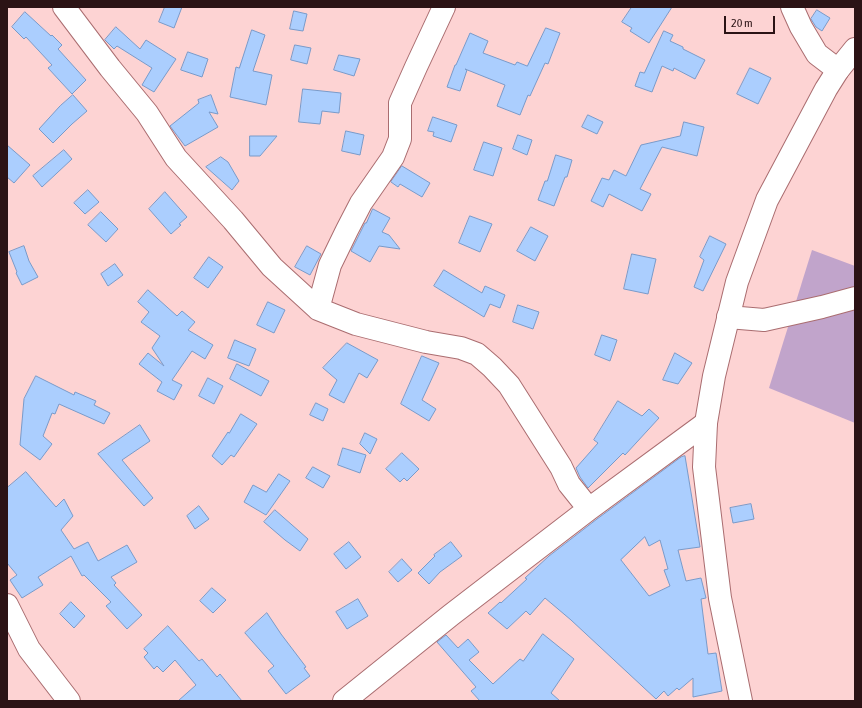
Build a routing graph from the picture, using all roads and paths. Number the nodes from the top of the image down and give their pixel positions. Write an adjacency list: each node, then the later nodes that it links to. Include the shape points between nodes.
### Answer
1 (64, 7): 7 (street, via 147,113 176,158 272,267)
2 (444, 7): 7 (street, via 400,103 400,139 393,157 361,203 347,230 330,265)
3 (792, 7): 5 (street, via 817,54)
4 (855, 49): 5 (street)
5 (838, 70): 8 (street, via 767,200 737,282)
6 (855, 298): 8 (street, via 764,320)
7 (318, 309): 10 (street, via 356,324 477,354 509,385 569,484)
8 (728, 317): 9 (street)
9 (706, 423): 10 (street); 14 (street, via 704,467 720,598)
10 (589, 509): 13 (street)
11 (7, 605): 12 (street, via 30,649)
12 (69, 701)
13 (344, 701)
14 (741, 701)

